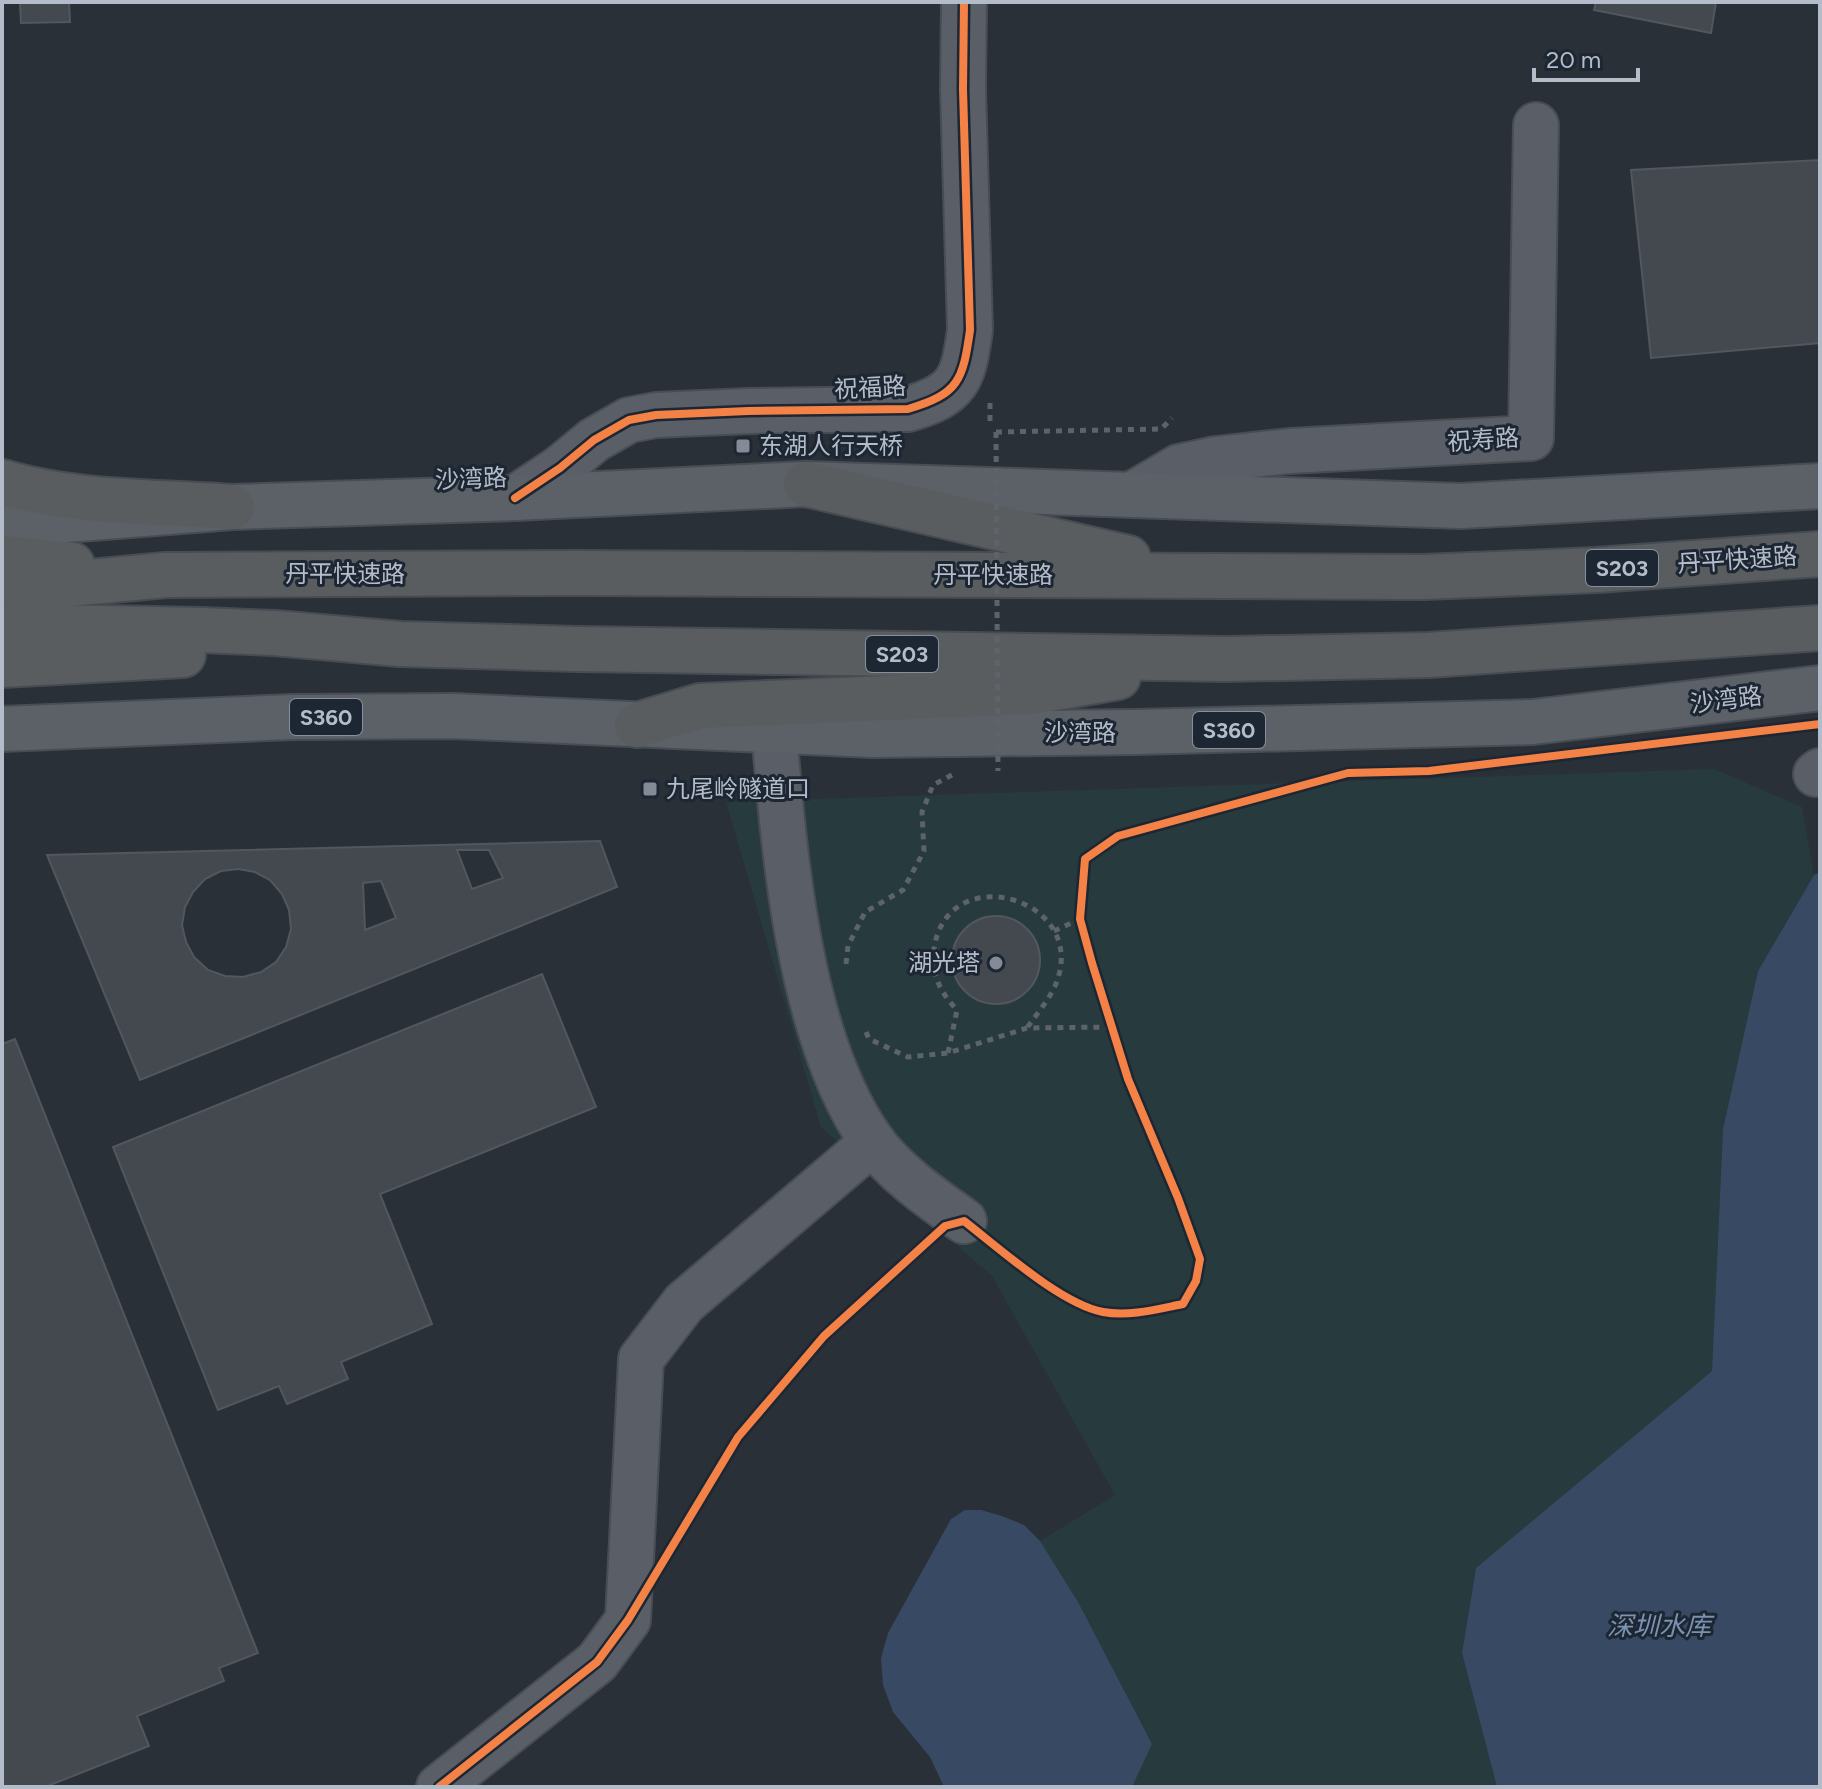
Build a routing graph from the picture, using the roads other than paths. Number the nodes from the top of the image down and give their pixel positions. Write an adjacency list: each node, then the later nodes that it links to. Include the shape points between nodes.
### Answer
1 (964, 2): 7 (street, 祝福路, via 970,330 965,367 952,388 908,409 629,420)
2 (1536, 125): 6 (street, 祝寿路, via 1531,438 1216,459 1179,467)
3 (2, 482): 8 (highway, via 89,498)
4 (806, 484): 6 (main road, 沙湾路); 7 (main road, 沙湾路); 13 (highway)
5 (1820, 486): 6 (main road, 沙湾路, via 1461,506)
6 (1133, 494)
7 (515, 498): 8 (main road, 沙湾路)
8 (232, 507): 9 (main road, 沙湾路)
9 (2, 525)
10 (1820, 554): 13 (highway, 丹平快速路 / S203, via 1423,577)
11 (2, 558): 12 (highway)
12 (166, 575): 13 (highway, 丹平快速路 / S203); 14 (highway)
13 (1204, 576)
14 (2, 590)
15 (2, 626): 17 (highway, via 275,633)
16 (1820, 628): 18 (highway, S203, via 1429,655)
17 (400, 644): 18 (highway, S203); 19 (highway)
18 (1227, 659): 21 (highway, via 1031,692 700,706)
19 (2, 665)
20 (1820, 688): 23 (main road, 沙湾路 / S360, via 1533,722 1122,733 873,735)
21 (637, 725): 22 (main road, 沙湾路 / S360, via 453,716 292,717); 23 (main road, 沙湾路 / S360)
22 (2, 729)
23 (774, 730): 24 (street, via 800,945 820,1030 840,1083)
24 (873, 1142): 25 (street); 26 (street, via 684,1303 641,1359 628,1620 597,1662)
25 (964, 1221)
26 (439, 1787)

